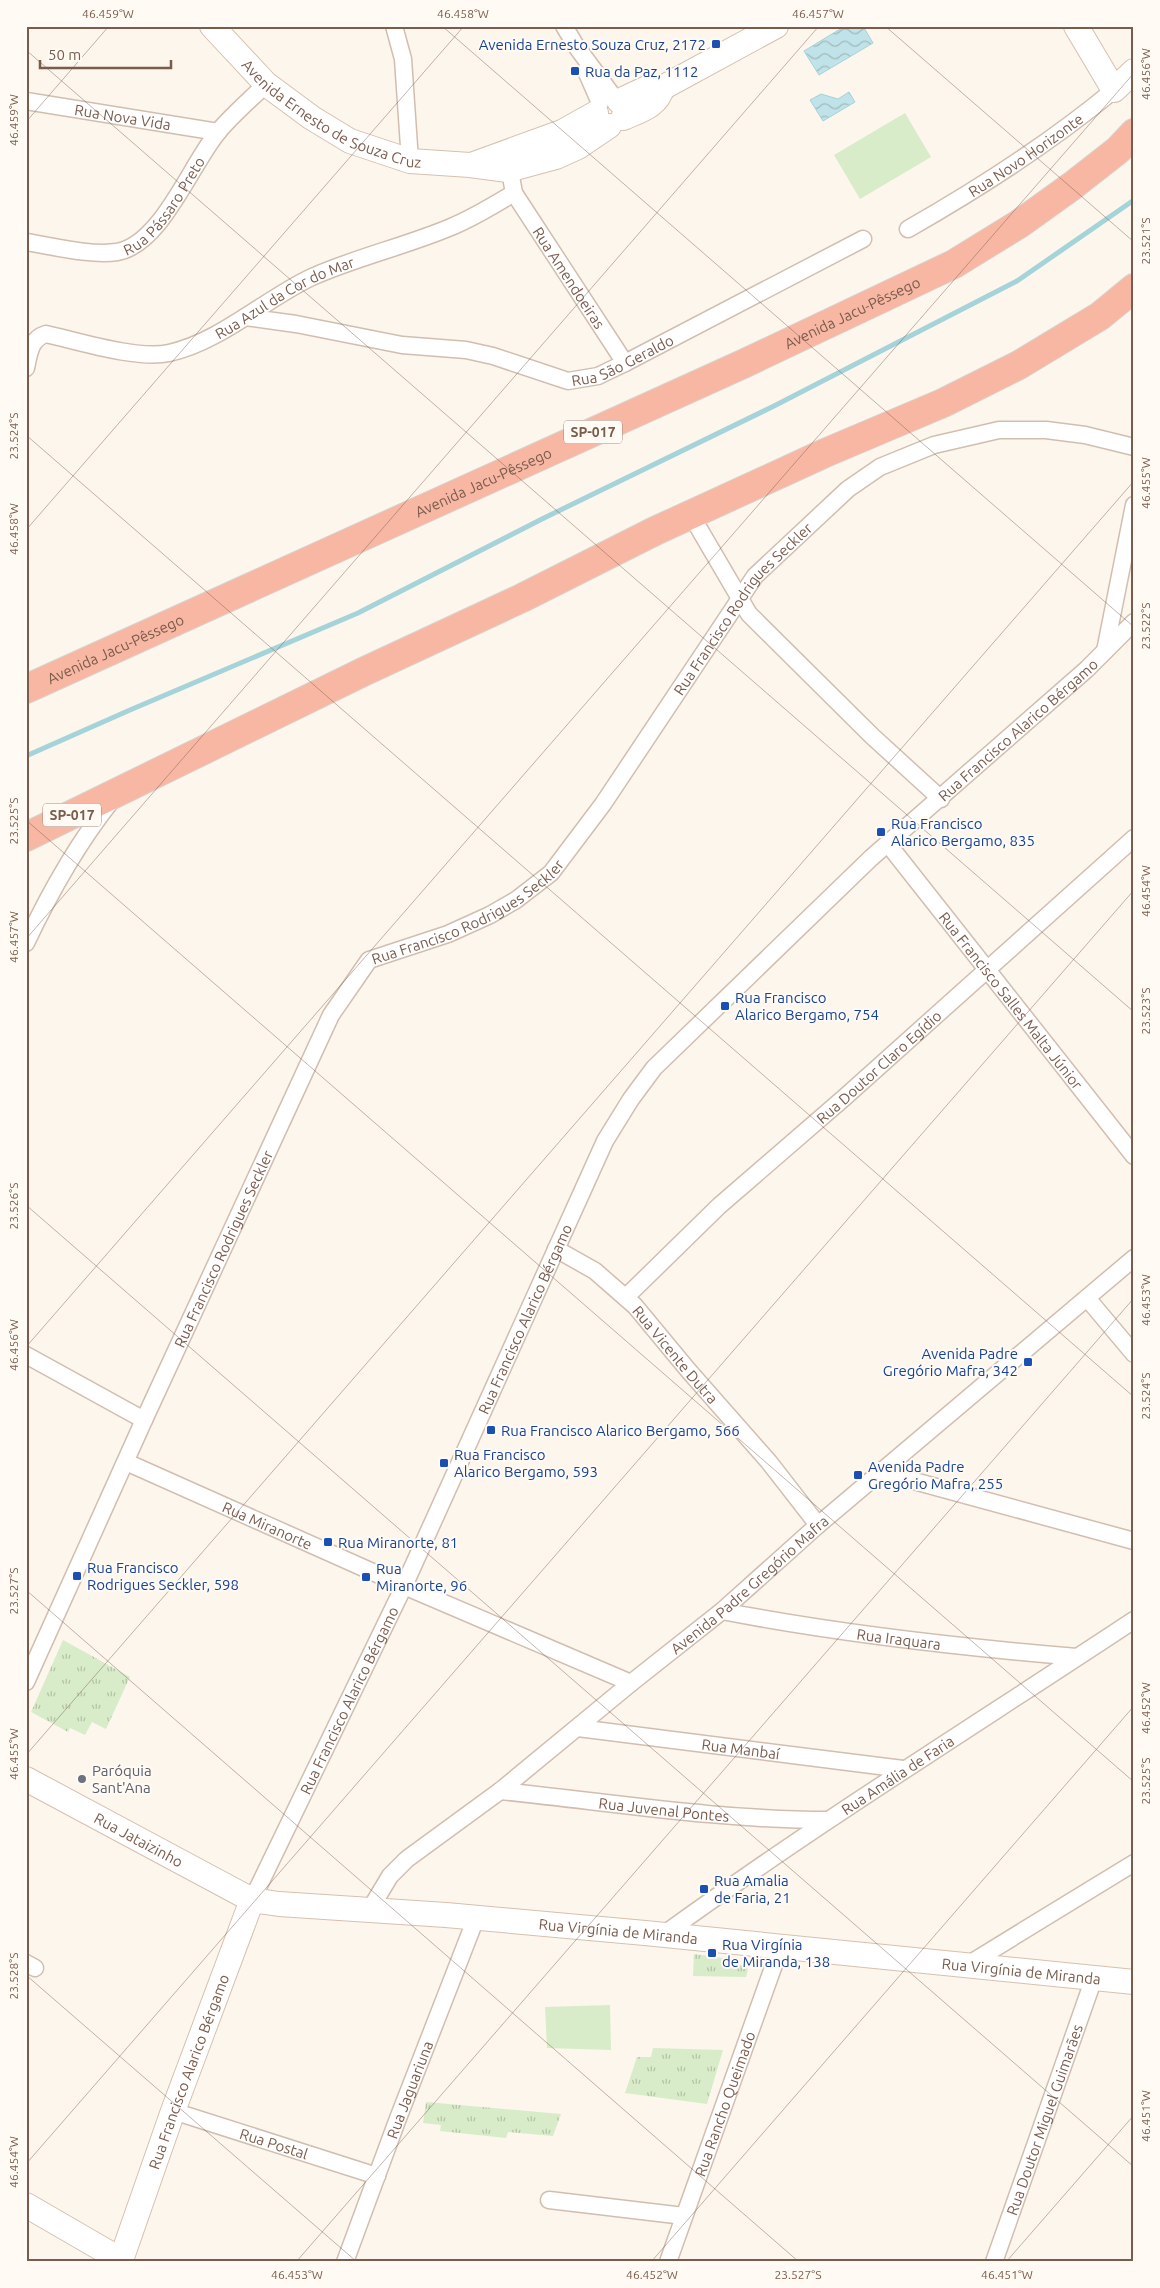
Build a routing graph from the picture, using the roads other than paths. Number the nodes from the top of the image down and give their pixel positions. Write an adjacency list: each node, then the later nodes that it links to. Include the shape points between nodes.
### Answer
1 (212, 26): 7 (street, Avenida Ernesto de Souza Cruz)
2 (394, 26): 13 (street, via 403,59)
3 (564, 26): 10 (street)
4 (776, 26): 10 (street, Avenida Ernesto de Souza Cruz, via 662,88 649,87)
5 (1076, 26): 8 (street)
6 (1134, 71): 8 (street, Rua Novo Horizonte)
7 (266, 84): 11 (street, Rua Pássaro Preto); 13 (street, Avenida Ernesto de Souza Cruz, via 350,141)
8 (1114, 90): 16 (street, Rua Novo Horizonte, via 1012,166)
9 (26, 101): 11 (street, Rua Nova Vida)
10 (610, 110): 14 (street, Avenida Ernesto de Souza Cruz, via 578,147 556,157)
11 (218, 132): 18 (street, Rua Pássaro Preto, via 157,226 136,245 117,252 79,251)
12 (1134, 133): 29 (highway, Avenida Jacu-Pêssego / SP-017, via 1118,150 1072,186 954,264 743,364)
13 (410, 161): 14 (street, Avenida Ernesto de Souza Cruz, via 470,165)
14 (508, 161): 15 (street)
15 (514, 193): 20 (street, Rua Azul da Cor do Mar, via 450,228 312,277); 21 (street, Rua Amendoeiras)
16 (908, 229)
17 (863, 240): 21 (street, Rua São Geraldo)
18 (26, 242)
19 (1134, 288): 25 (highway, SP-017, via 1100,316 1019,365 943,403)
20 (245, 317): 21 (street, Rua São Geraldo, via 402,345 466,350 568,382 598,376); 22 (street, Rua Azul da Cor do Mar, via 195,344 168,353 117,350 46,334 35,340)
21 (625, 363)
22 (26, 368)
23 (1134, 447): 26 (street, Rua Francisco Rodrigues Seckler, via 1046,430 999,430 934,445 880,467 848,489 780,550)
24 (1134, 505): 28 (street)
25 (691, 515): 26 (street); 30 (highway, SP-017)
26 (739, 599): 31 (street, via 749,614 872,736); 44 (street, Rua Francisco Rodrigues Seckler, via 603,804 551,873 490,915 448,934 368,960 331,1015)
27 (1134, 622): 28 (street, Rua Francisco Alarico Bérgamo)
28 (1105, 651): 31 (street, Rua Francisco Alarico Bérgamo)
29 (26, 689)
30 (117, 793): 32 (highway, SP-017); 35 (street, via 68,860)
31 (941, 799): 34 (street, Rua Francisco Alarico Bérgamo)
32 (26, 837)
33 (1134, 838): 36 (street, Rua Doutor Claro Egídio)
34 (888, 844): 36 (street, Rua Francisco Salles Malta Júnior); 38 (street, Rua Francisco Alarico Bérgamo, via 654,1068 605,1141)
35 (26, 943)
36 (987, 969): 37 (street, Rua Francisco Salles Malta Júnior); 40 (street, Rua Doutor Claro Egídio, via 719,1206)
37 (1134, 1156)
38 (556, 1249): 40 (street, Rua Vicente Dutra, via 595,1271); 49 (street, Rua Francisco Alarico Bérgamo)
39 (1134, 1258): 41 (street, Avenida Padre Gregório Mafra)
40 (626, 1298): 47 (street, Rua Vicente Dutra, via 769,1462)
41 (1087, 1298): 42 (street); 46 (street, Avenida Padre Gregório Mafra)
42 (1134, 1354)
43 (26, 1355): 44 (street)
44 (144, 1420): 45 (street, Rua Francisco Rodrigues Seckler)
45 (126, 1462): 49 (street, Rua Miranorte); 53 (street, Rua Francisco Rodrigues Seckler)
46 (881, 1472): 47 (street, Avenida Padre Gregório Mafra); 48 (street)
47 (818, 1525): 50 (street, Avenida Padre Gregório Mafra)
48 (1134, 1540)
49 (404, 1586): 54 (street, Rua Miranorte); 61 (street, Rua Francisco Alarico Bérgamo)
50 (722, 1611): 52 (street, Rua Iraquara, via 944,1646); 54 (street, Avenida Padre Gregório Mafra)
51 (1134, 1620): 52 (street, Rua Amália de Faria)
52 (1077, 1658): 56 (street, Rua Amália de Faria)
53 (26, 1682)
54 (631, 1683): 55 (street, Avenida Padre Gregório Mafra)
55 (578, 1728): 56 (street, Rua Manbaí); 58 (street, Avenida Padre Gregório Mafra)
56 (903, 1769): 59 (street, Rua Amália de Faria)
57 (26, 1779): 61 (street, Rua Jataizinho)
58 (500, 1791): 59 (street, Rua Juvenal Pontes, via 697,1814); 62 (street, Avenida Padre Gregório Mafra, via 407,1859 390,1876)
59 (828, 1820): 64 (street, Rua Amália de Faria)
60 (1134, 1863): 66 (street)
61 (252, 1900): 62 (street, Rua Virgínia de Miranda); 69 (street, Rua Francisco Alarico Bérgamo)
62 (369, 1911): 63 (street, Rua Virgínia de Miranda)
63 (476, 1918): 64 (street, Rua Virgínia de Miranda); 70 (street, Rua Jaguariuna)
64 (663, 1935): 65 (street, Rua Virgínia de Miranda)
65 (780, 1948): 66 (street, Rua Virgínia de Miranda); 73 (street, Rua Rancho Queimado)
66 (969, 1964): 67 (street, Rua Virgínia de Miranda)
67 (1094, 1978): 68 (street, Rua Virgínia de Miranda); 77 (street, Rua Doutor Miguel Guimarães)
68 (1134, 1982)
69 (173, 2111): 70 (street, Rua Postal); 74 (street, Rua Francisco Alarico Bérgamo)
70 (377, 2176): 75 (street, Rua Jaguariuna)
71 (549, 2200): 73 (street)
72 (26, 2205): 74 (street)
73 (684, 2216): 76 (street, Rua Rancho Queimado)
74 (121, 2261)
75 (345, 2262)
76 (668, 2262)
77 (994, 2262)

